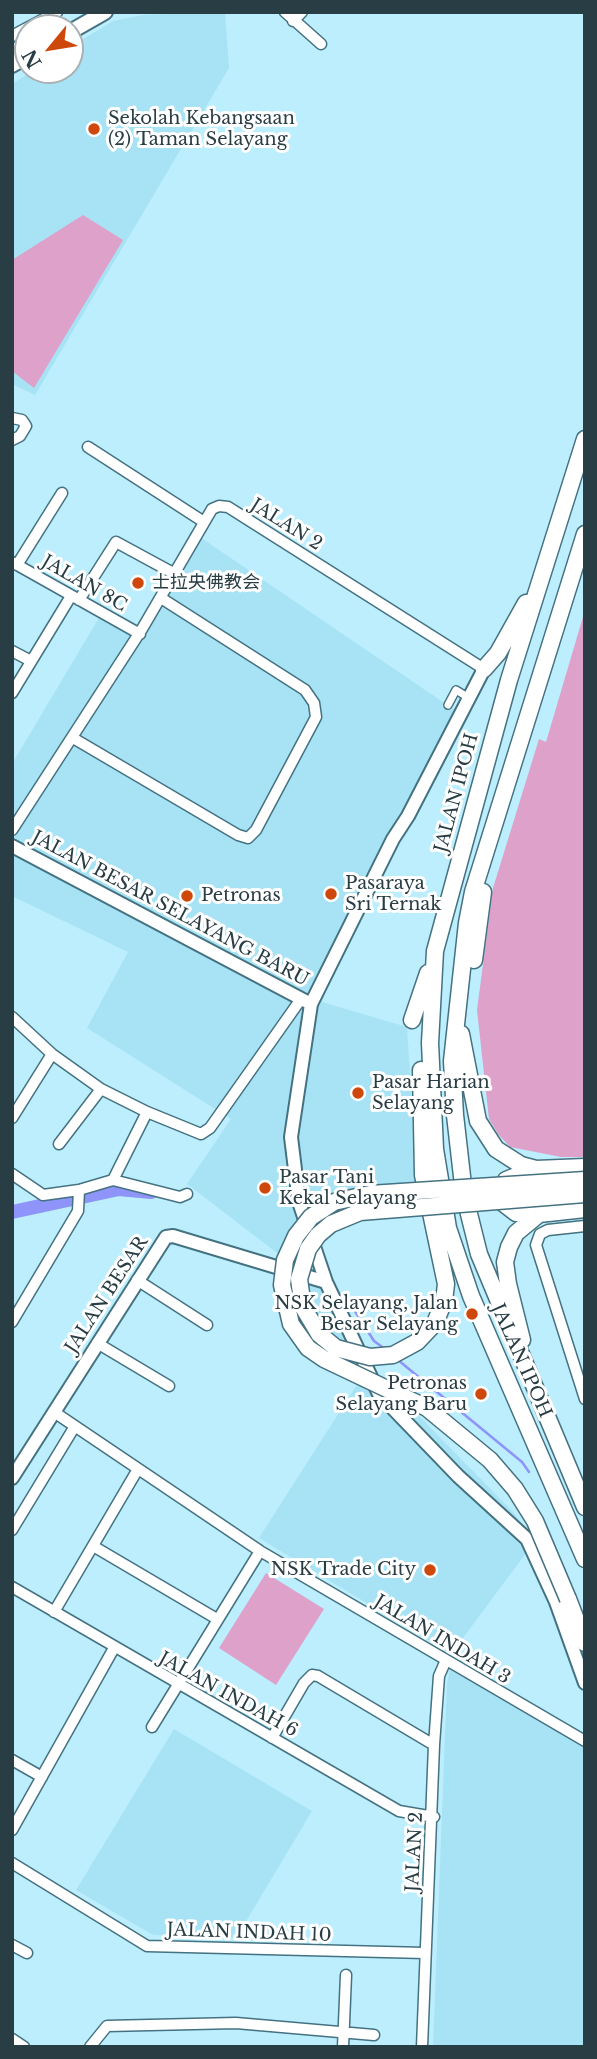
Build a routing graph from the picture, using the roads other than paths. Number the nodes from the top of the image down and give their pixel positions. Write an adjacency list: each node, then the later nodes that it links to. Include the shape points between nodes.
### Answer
1 (105, 12): 5 (main road)
2 (285, 12): 4 (street)
3 (302, 12): 4 (street)
4 (293, 21): 6 (street)
5 (84, 24)
6 (321, 44)
7 (12, 418): 9 (street, via 26,426)
8 (585, 439): 18 (highway, JALAN IPOH)
9 (12, 440)
10 (88, 447): 12 (street)
11 (62, 493): 15 (street)
12 (204, 522): 16 (street); 24 (street, JALAN 2, via 215,507 228,508)
13 (585, 534): 17 (highway, JALAN IPOH)
14 (585, 554): 17 (street)
15 (15, 563): 19 (street, JALAN 8C)
16 (175, 573): 19 (street, via 116,542); 20 (street)
17 (572, 576): 31 (highway, JALAN IPOH)
18 (541, 577): 24 (highway); 25 (highway, JALAN IPOH)
19 (75, 598): 21 (street, JALAN 8C); 23 (street)
20 (162, 598): 21 (street); 29 (street, via 305,690 314,703 317,717 256,830 248,838 238,835)
21 (139, 634): 29 (street)
22 (12, 651): 23 (street)
23 (31, 661): 26 (street)
24 (484, 669): 25 (highway, via 502,662); 27 (street)
25 (509, 680): 33 (highway, JALAN IPOH)
26 (12, 693)
27 (469, 698): 28 (street, via 456,690); 36 (street)
28 (448, 705)
29 (73, 738): 30 (street)
30 (12, 830)
31 (491, 841): 34 (highway); 37 (highway, JALAN IPOH, via 473,892)
32 (12, 846): 36 (street, JALAN BESAR SELAYANG BARU)
33 (435, 951): 35 (highway, JALAN IPOH); 39 (highway)
34 (471, 978)
35 (433, 985): 52 (highway, bridge, via 419,1108 423,1175 446,1284 444,1301 435,1323 417,1342 393,1354 345,1353 319,1335 303,1307 299,1279 308,1249 331,1224 360,1212); 72 (highway, JALAN IPOH, via 433,1126 448,1228 471,1296)
36 (306, 1001): 42 (street, via 206,1132 195,1133); 57 (street, via 291,1137 299,1202)
37 (457, 1014): 46 (highway, via 478,1121 496,1149); 62 (highway, JALAN IPOH, via 453,1088 470,1220 490,1288)
38 (12, 1017): 40 (street)
39 (412, 1020)
40 (52, 1054): 41 (street); 43 (street)
41 (102, 1089): 42 (street); 44 (street)
42 (148, 1112): 48 (street)
43 (12, 1118)
44 (60, 1144)
45 (585, 1167): 46 (highway)
46 (536, 1169): 54 (highway, via 506,1180 500,1194 503,1203 516,1213)
47 (12, 1174): 50 (street, via 43,1195)
48 (113, 1180): 50 (street); 51 (street, via 180,1197)
49 (585, 1180): 76 (highway, bridge, via 370,1194 334,1202 311,1217 296,1236 285,1260 282,1286 291,1324 308,1348 427,1408 490,1460 515,1489 535,1521)
50 (78, 1193): 58 (street, via 78,1213)
51 (187, 1194)
52 (585, 1194)
53 (585, 1209): 54 (highway)
54 (538, 1214): 62 (highway, via 516,1233 505,1262)
55 (585, 1226): 63 (street, via 548,1230 540,1234 536,1245)
56 (137, 1280): 57 (street, JALAN BESAR, via 159,1244 173,1236); 59 (street); 60 (street, JALAN BESAR)
57 (326, 1282): 79 (street, via 384,1401 527,1539)
58 (12, 1322)
59 (207, 1325)
60 (97, 1343): 61 (street); 64 (street, JALAN BESAR)
61 (169, 1386)
62 (537, 1393): 68 (highway, JALAN IPOH)
63 (585, 1398)
64 (54, 1412): 65 (street, JALAN INDAH 3); 67 (street, JALAN BESAR)
65 (75, 1426): 66 (street, JALAN INDAH 3); 69 (street)
66 (138, 1469): 70 (street); 71 (street, JALAN INDAH 3)
67 (12, 1478)
68 (585, 1507)
69 (12, 1530)
70 (93, 1546): 74 (street); 75 (street)
71 (260, 1551): 75 (street); 78 (street, JALAN INDAH 3)
72 (585, 1559)
73 (12, 1587): 74 (street, JALAN INDAH 6)
74 (54, 1612): 77 (street, JALAN INDAH 6)
75 (217, 1619): 80 (street)
76 (585, 1643)
77 (114, 1648): 80 (street, JALAN INDAH 6); 86 (street)
78 (446, 1660): 83 (street, JALAN INDAH 3); 84 (street, JALAN 2, via 439,1676)
79 (585, 1683)
80 (176, 1685): 81 (street); 82 (street, JALAN INDAH 6)
81 (152, 1727)
82 (272, 1738): 84 (street, via 312,1675); 87 (street, JALAN INDAH 6, via 398,1811)
83 (585, 1741)
84 (434, 1745): 87 (street, JALAN 2)
85 (12, 1760): 86 (street)
86 (42, 1777): 88 (street)
87 (433, 1818): 91 (street, JALAN 2)
88 (12, 1830)
89 (12, 1863): 91 (street, JALAN INDAH 10, via 147,1946)
90 (12, 1945): 92 (street)
91 (425, 1953): 100 (street, JALAN 2)
92 (27, 1954)
93 (346, 1975): 94 (street)
94 (343, 2033): 95 (street); 98 (street, via 236,2023 107,2026); 99 (street)
95 (374, 2035)
96 (13, 2038): 97 (street)
97 (24, 2047)
98 (90, 2047)
99 (342, 2047)
100 (422, 2047)

